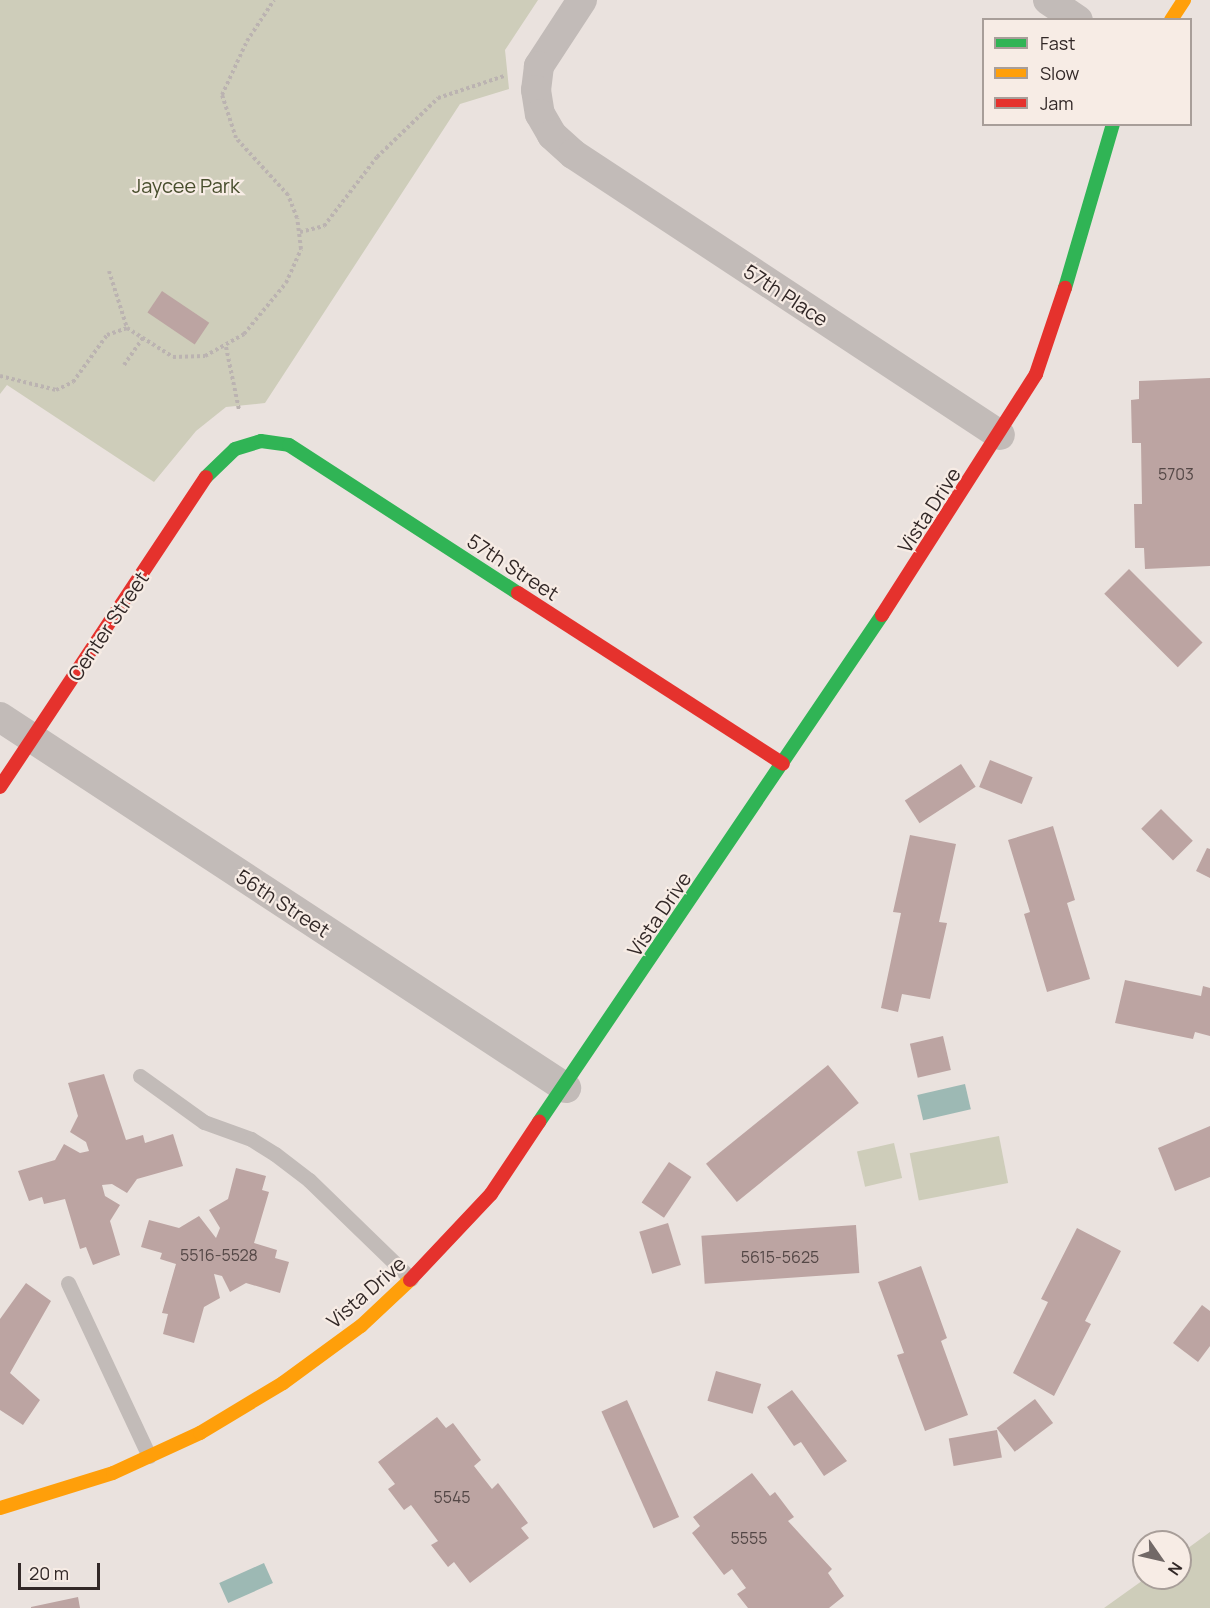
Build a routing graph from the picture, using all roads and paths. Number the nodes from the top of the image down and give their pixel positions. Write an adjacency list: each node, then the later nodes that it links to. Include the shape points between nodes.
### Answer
1 (274, 0): 9 (path, via 247,40 222,95 230,127 288,195)
2 (582, 0): 17 (street, 57th Place, via 539,66 536,90 540,114 552,135 573,154)
3 (1048, 0): 5 (street)
4 (1184, 0): 6 (street)
5 (1075, 18)
6 (1173, 18)
7 (504, 76): 9 (path, via 438,98 377,157 324,226)
8 (1112, 126): 17 (street, Vista Drive, via 1088,197 1056,323 1036,374)
9 (300, 232): 13 (path, via 301,249 286,283 259,319)
10 (109, 271): 11 (path)
11 (127, 328): 12 (path); 15 (path, via 107,334 73,382 56,390)
12 (143, 338): 13 (path, via 184,360); 14 (path)
13 (226, 347): 16 (path)
14 (124, 365)
15 (0, 376)
16 (239, 410)
17 (1000, 435): 21 (street, Vista Drive)
18 (215, 464): 20 (street, Center Street); 21 (street, 57th Street, via 235,449 261,441 289,445)
19 (0, 717): 20 (street, 56th Street)
20 (33, 739): 22 (street, Center Street); 24 (street, 56th Street)
21 (783, 764): 24 (street, Vista Drive)
22 (0, 788)
23 (140, 1076): 25 (lane, via 204,1122 251,1139 292,1167)
24 (566, 1088): 25 (street, Vista Drive, via 491,1194)
25 (411, 1280): 27 (street, Vista Drive, via 361,1326 283,1383 200,1433)
26 (68, 1282): 27 (lane)
27 (149, 1456): 28 (street, Vista Drive)
28 (0, 1508)

